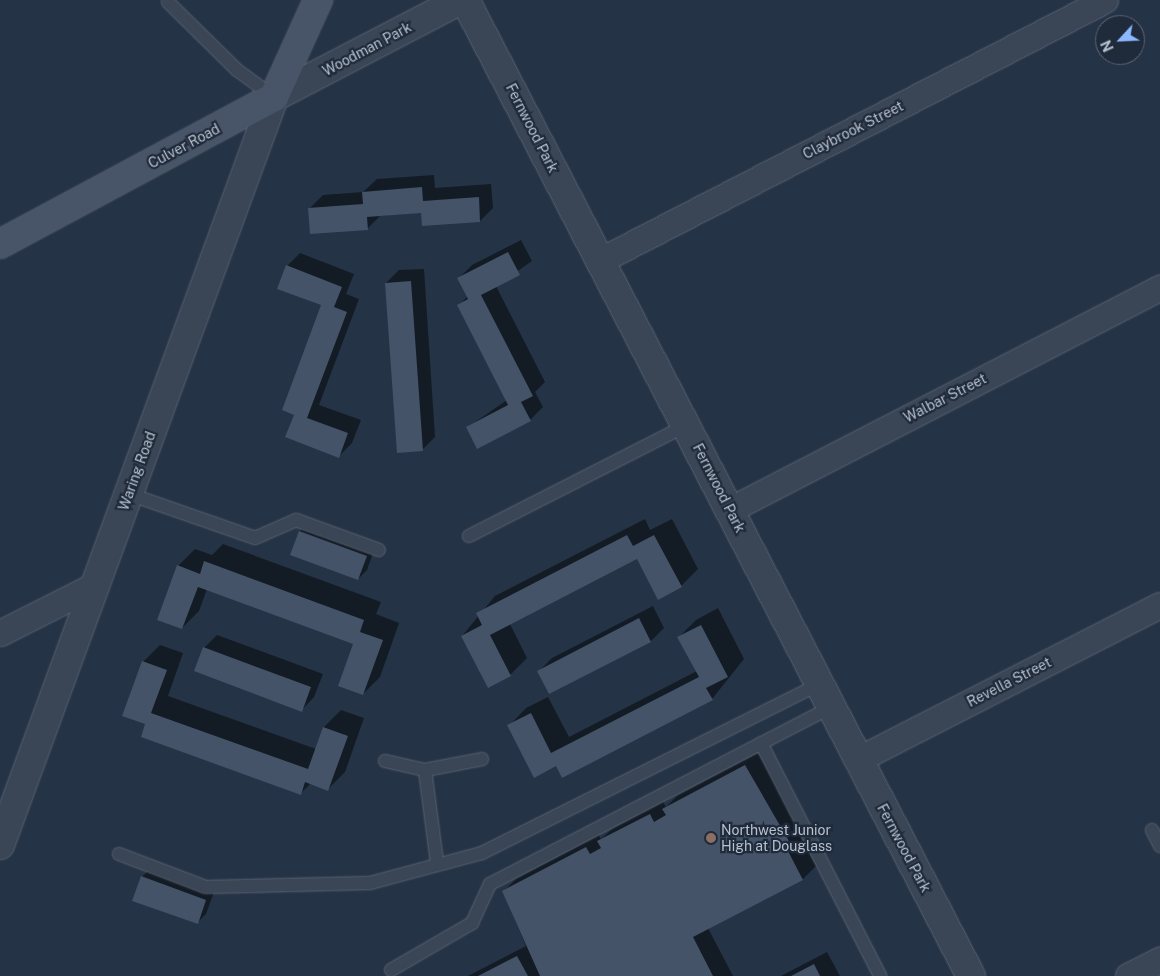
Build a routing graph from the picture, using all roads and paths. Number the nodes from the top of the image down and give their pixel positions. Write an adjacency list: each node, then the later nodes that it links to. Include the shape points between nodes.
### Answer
1 (318, 0): 6 (main road)
2 (460, 0): 6 (street, Woodman Park)
3 (466, 0): 8 (street, Fernwood Park)
4 (1105, 0): 8 (street, Claybrook Street)
5 (168, 2): 6 (lane, via 237,70)
6 (274, 98): 7 (main road, Culver Road); 11 (street, Waring Road)
7 (0, 244)
8 (601, 260): 10 (street, Fernwood Park)
9 (1160, 288): 12 (street, Walbar Street)
10 (686, 425): 12 (street, Fernwood Park); 13 (lane)
11 (129, 494): 14 (lane, via 255,538 296,520); 15 (street, Waring Road)
12 (730, 509): 18 (street, Fernwood Park)
13 (469, 536)
14 (379, 550)
15 (95, 585): 17 (street); 25 (street, Waring Road)
16 (1160, 605): 21 (street, Revella Street)
17 (0, 634)
18 (825, 696): 19 (lane); 21 (street, Fernwood Park); 28 (lane, via 482,853)
19 (761, 743): 30 (lane, via 490,884 472,923); 31 (lane)
20 (482, 759): 23 (lane)
21 (857, 760): 32 (street, Fernwood Park)
22 (385, 762): 23 (lane)
23 (425, 770): 28 (lane)
24 (1152, 830): 26 (lane)
25 (0, 845)
26 (1160, 846)
27 (119, 854): 28 (lane, via 206,887 370,884)
28 (437, 863)
29 (1160, 960): 33 (street)
30 (391, 970)
31 (880, 976)
32 (971, 976)
33 (1128, 976)

